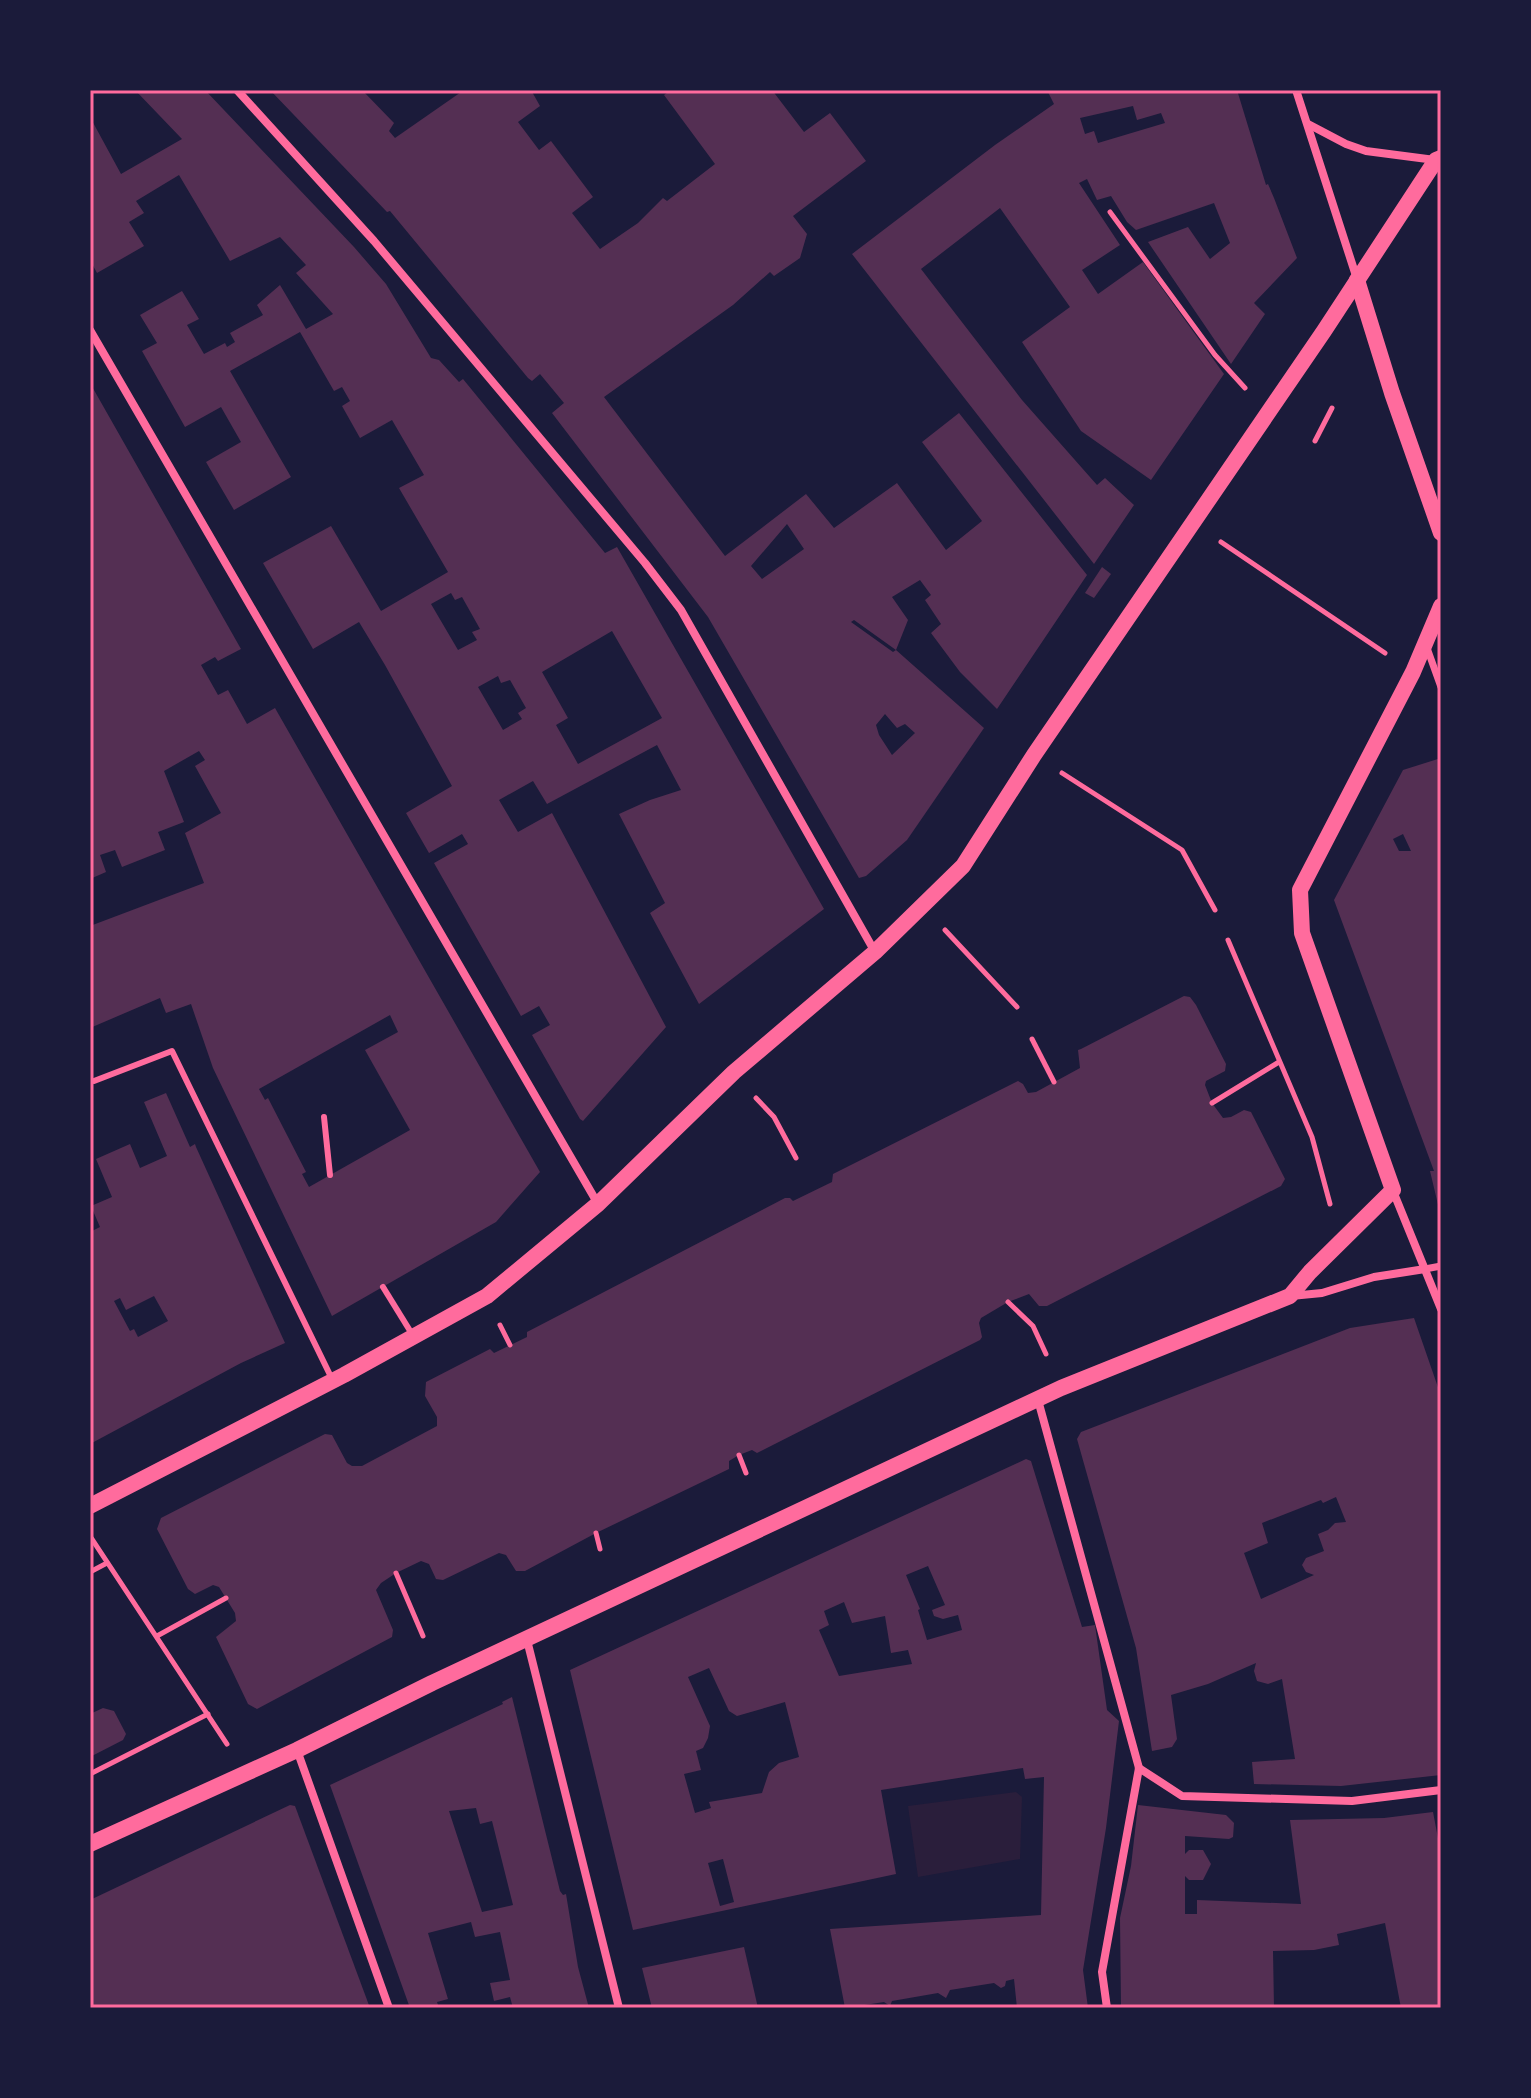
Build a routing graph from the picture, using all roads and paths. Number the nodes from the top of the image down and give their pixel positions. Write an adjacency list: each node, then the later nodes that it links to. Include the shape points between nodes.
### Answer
1 (237, 90): 21 (street, via 374,241 681,610)
2 (1296, 90): 3 (street)
3 (1308, 124): 4 (street, via 1366,151); 6 (street)
4 (1438, 159): 6 (main road)
5 (1110, 212): 8 (path)
6 (1357, 280): 11 (main road); 21 (main road, via 963,866)
7 (90, 330): 33 (street)
8 (1245, 388)
9 (1332, 408): 10 (path)
10 (1315, 441)
11 (1441, 533)
12 (1217, 540): 15 (path)
13 (1441, 606): 14 (main road)
14 (1432, 640): 16 (street); 32 (main road, via 1300,890 1302,933)
15 (1392, 658)
16 (1441, 687)
17 (1051, 766): 18 (path, via 1182,850)
18 (1215, 910)
19 (939, 924): 22 (path)
20 (1228, 940): 24 (path)
21 (875, 952): 33 (main road, via 734,1072)
22 (1017, 1007)
23 (1032, 1039): 26 (path)
24 (1279, 1062): 28 (path); 34 (path, via 1312,1137)
25 (94, 1081): 45 (lane, via 172,1051)
26 (1054, 1082)
27 (754, 1095): 30 (path, via 774,1117)
28 (1212, 1103)
29 (324, 1117): 31 (lane)
30 (796, 1158)
31 (330, 1175)
32 (1393, 1190): 36 (street); 38 (main road)
33 (598, 1204): 42 (main road, via 487,1296)
34 (1332, 1212)
35 (1441, 1266): 36 (street)
36 (1425, 1269): 38 (street); 40 (street)
37 (383, 1287): 42 (lane)
38 (1290, 1296): 46 (main road)
39 (1008, 1302): 44 (path, via 1033,1326)
40 (1441, 1309)
41 (500, 1325): 43 (path)
42 (414, 1337): 45 (main road)
43 (510, 1345)
44 (1046, 1354)
45 (333, 1381): 49 (main road)
46 (1037, 1399): 59 (main road); 63 (street)
47 (739, 1455): 48 (path)
48 (746, 1473)
49 (90, 1506)
50 (596, 1533): 52 (path)
51 (90, 1534): 53 (path)
52 (600, 1549)
53 (107, 1563): 54 (path); 57 (path)
54 (90, 1572)
55 (396, 1573): 58 (path)
56 (226, 1598): 57 (path)
57 (157, 1636): 60 (path)
58 (423, 1636)
59 (527, 1640): 62 (main road); 68 (street)
60 (208, 1714): 61 (path); 64 (path)
61 (229, 1749)
62 (297, 1750): 66 (main road); 67 (street)
63 (1139, 1768): 65 (street, via 1182,1796 1352,1801); 69 (street, via 1102,1972)
64 (90, 1774)
65 (1441, 1790)
66 (90, 1844)
67 (389, 2008)
68 (619, 2008)
69 (1107, 2008)

